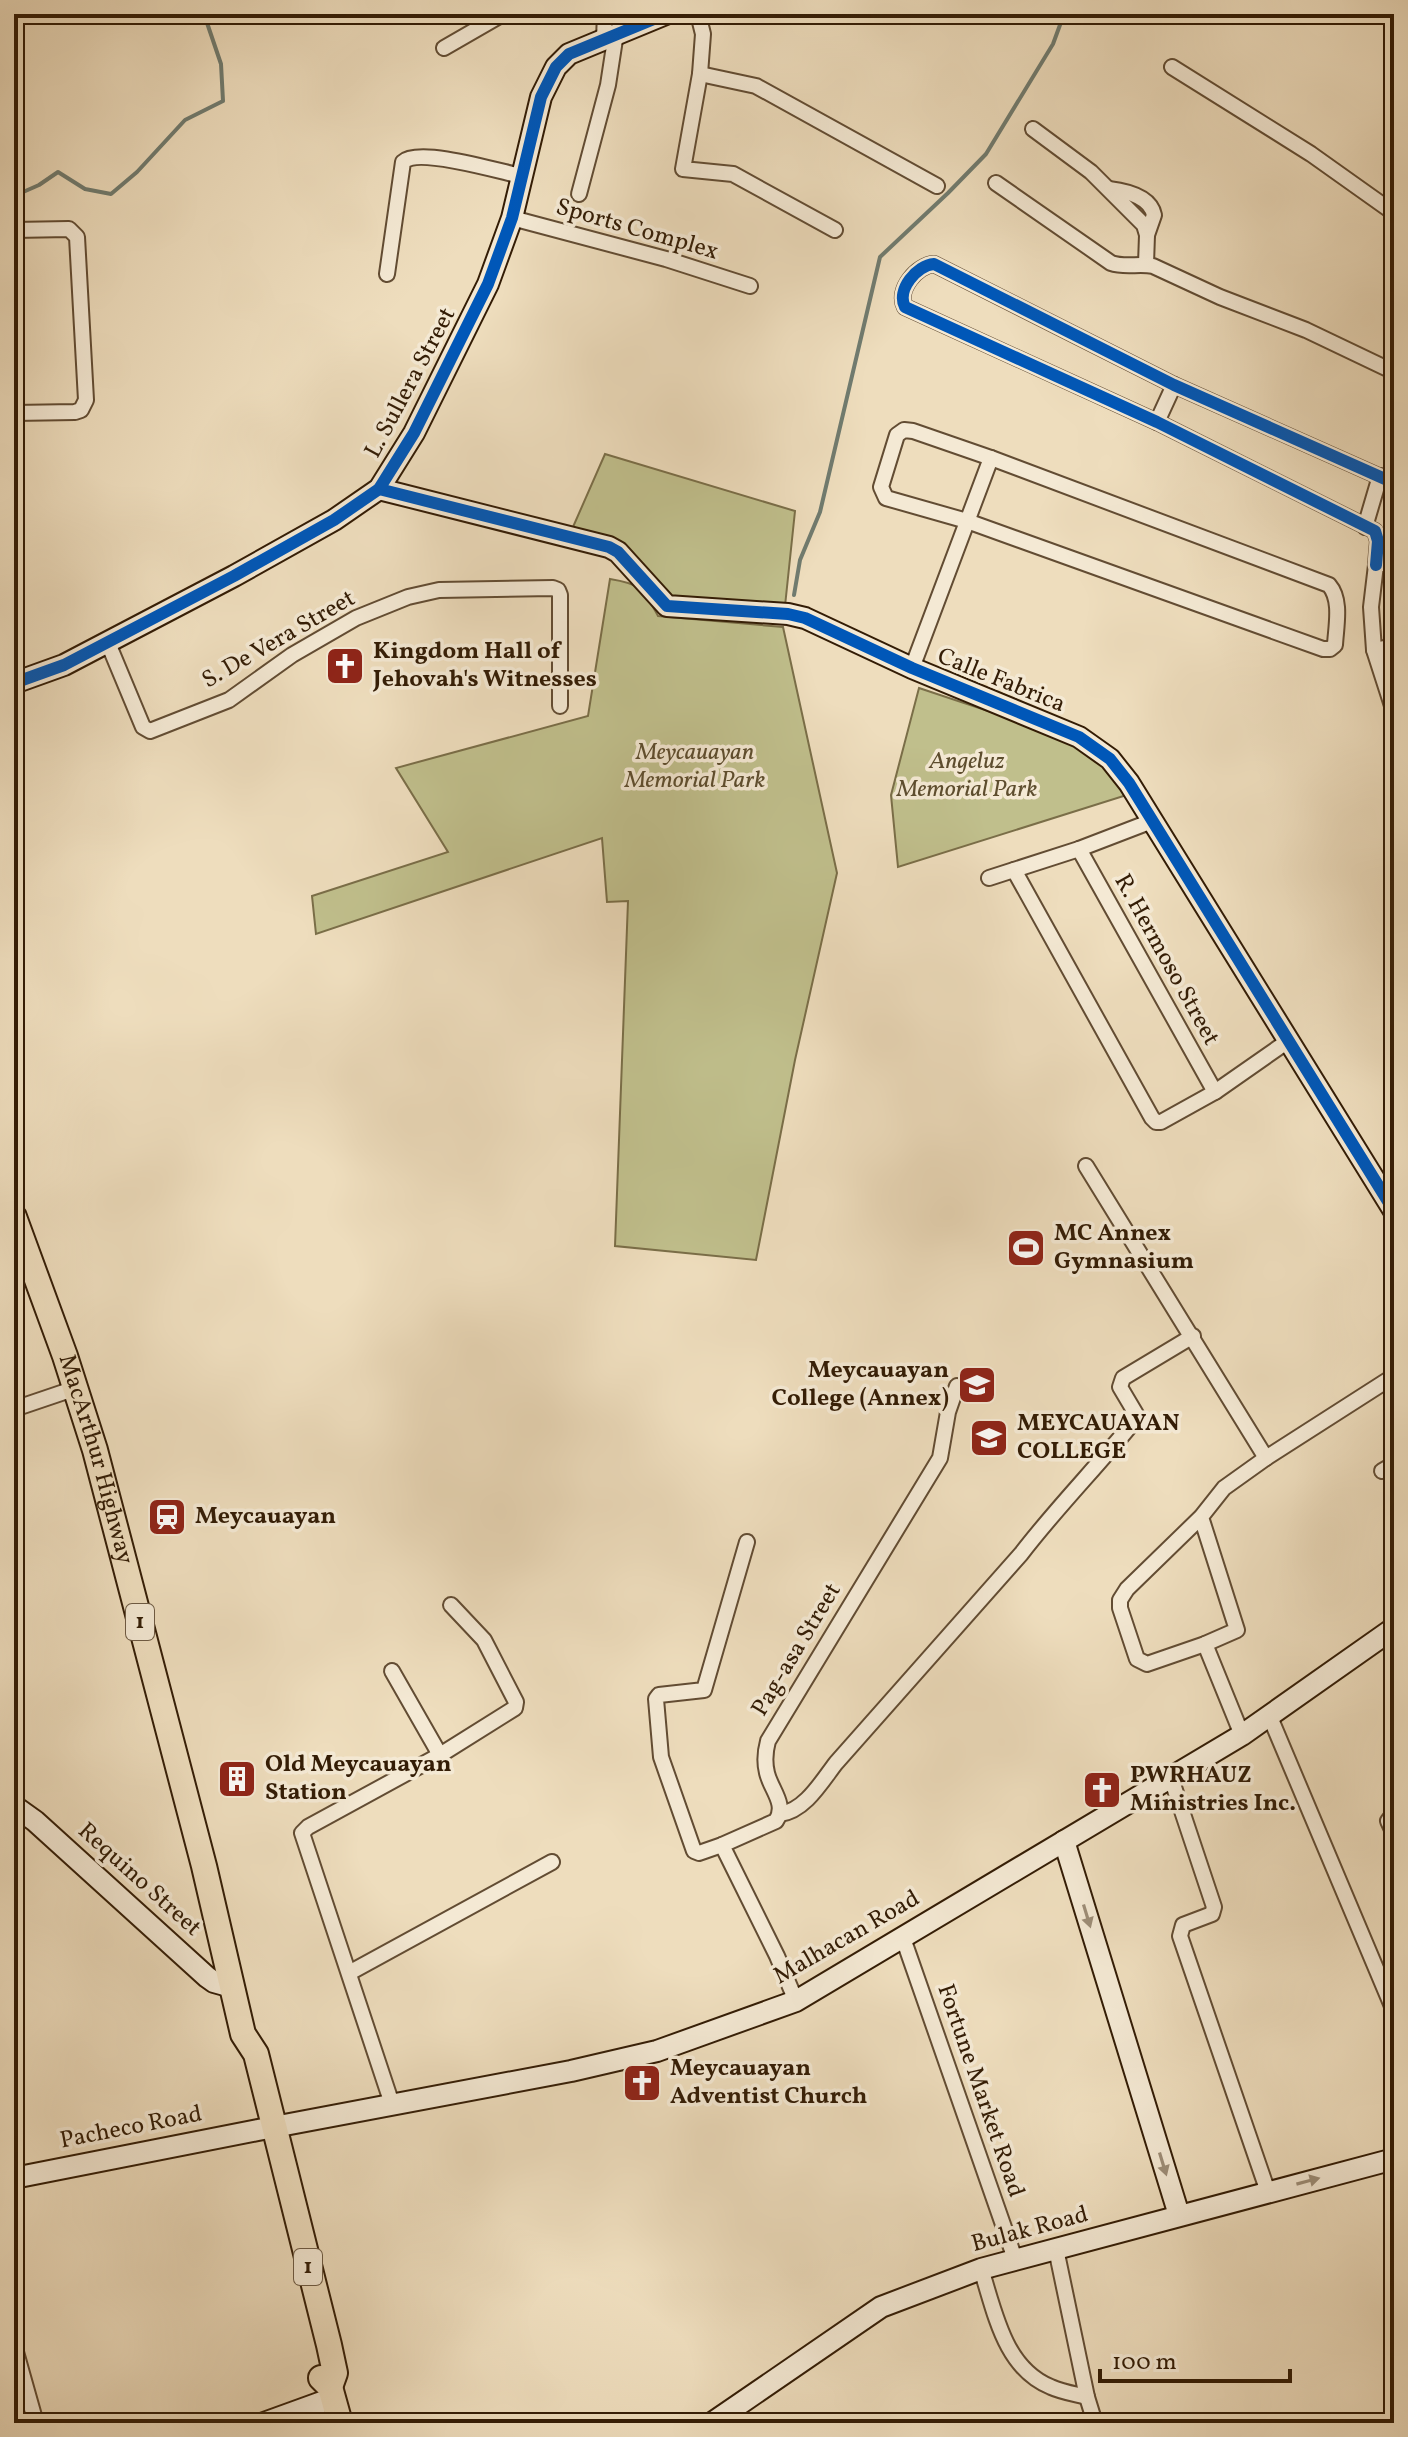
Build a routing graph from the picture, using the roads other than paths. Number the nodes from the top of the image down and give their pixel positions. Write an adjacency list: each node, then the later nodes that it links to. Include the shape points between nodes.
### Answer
1 (503, 14): 6 (street)
2 (605, 14): 5 (street)
3 (698, 14): 8 (street, via 703,34)
4 (660, 15): 5 (street, L. Sullera Street)
5 (610, 36): 10 (street, L. Sullera Street, via 569,54 556,67 541,97); 13 (street, via 608,85)
6 (444, 48)
7 (1172, 67): 14 (street)
8 (700, 74): 12 (street, via 756,86); 17 (street, via 683,169 733,174)
9 (1033, 129): 18 (street, via 1091,172 1144,225)
10 (521, 176): 15 (street, L. Sullera Street); 19 (street, via 435,157 406,159)
11 (996, 183): 18 (street, via 1111,263)
12 (937, 186)
13 (579, 194)
14 (1394, 213)
15 (512, 218): 20 (street, Sports Complex); 28 (street, L. Sullera Street, via 488,284 414,433)
16 (14, 230): 23 (street, via 69,229 77,237 86,400 75,412)
17 (835, 230)
18 (1146, 264): 21 (street)
19 (387, 274)
20 (750, 286)
21 (1394, 372)
22 (1174, 385): 24 (street); 24 (street, via 934,264 918,269 903,292 905,307); 26 (street)
23 (14, 413)
24 (1157, 422): 30 (street)
25 (991, 458): 29 (street); 29 (street, via 913,431 897,435 881,487 886,498); 29 (street, via 1329,585 1337,601 1335,645 1323,649)
26 (1380, 476): 27 (street); 30 (street)
27 (1394, 483)
28 (379, 489): 33 (street, L. Sullera Street, via 334,520); 36 (street, Calle Fabrica, via 609,547 667,606 797,616)
29 (967, 521): 36 (street)
30 (1365, 527): 32 (street, via 1375,531 1378,541)
31 (1394, 562): 32 (street)
32 (1376, 565): 35 (street, via 1371,607)
33 (108, 643): 37 (street, L. Sullera Street); 38 (street, S. De Vera Street, via 143,727 150,731 229,700 356,618 408,597 439,590 553,588 560,595)
34 (1394, 646): 35 (street)
35 (1374, 650): 39 (street)
36 (912, 668): 40 (street, Calle Fabrica, via 1086,741 1123,773)
37 (14, 683)
38 (560, 706)
39 (1394, 712)
40 (1152, 821): 41 (street); 44 (street, Calle Fabrica)
41 (1079, 849): 42 (street); 45 (street, R. Hermoso Street)
42 (1014, 870): 43 (street); 45 (street, via 1152,1118 1161,1122)
43 (989, 878)
44 (1288, 1041): 45 (street); 47 (street, Calle Fabrica)
45 (1215, 1092)
46 (1086, 1166): 49 (street)
47 (1394, 1211)
48 (14, 1217): 52 (highway, MacArthur Highway / 1)
49 (1193, 1336): 54 (street); 67 (street, via 1123,1378 1120,1387 1135,1420 809,1797)
50 (1394, 1376): 54 (street)
51 (957, 1386): 67 (street, Pag-asa Street, via 940,1458 768,1741 764,1758)
52 (76, 1388): 53 (street); 74 (highway, MacArthur Highway / 1)
53 (14, 1409)
54 (1266, 1458): 55 (street, via 1224,1488)
55 (1201, 1517): 59 (street, via 1237,1628); 59 (street, via 1127,1589 1120,1608 1141,1663)
56 (747, 1542): 70 (street, via 704,1690 656,1699 661,1757 694,1851)
57 (451, 1605): 63 (street, via 484,1640 516,1702 510,1712)
58 (1394, 1628): 61 (street, Malhacan Road)
59 (1205, 1644): 62 (street)
60 (392, 1671): 63 (street)
61 (1270, 1717): 62 (street, Malhacan Road); 76 (street)
62 (1242, 1735): 64 (street, Malhacan Road)
63 (440, 1755): 73 (street, via 302,1833)
64 (1171, 1778): 69 (street, Malhacan Road); 81 (street, via 1214,1907 1212,1914 1183,1925 1180,1936)
65 (14, 1806): 74 (street, Requino Street, via 207,1977)
66 (1394, 1813): 68 (street, via 1388,1821)
67 (780, 1814): 70 (street, via 776,1821)
68 (1394, 1834)
69 (1064, 1841): 72 (street, Malhacan Road); 82 (street, one-way to 82)
70 (722, 1845): 75 (street)
71 (552, 1862): 73 (street)
72 (903, 1938): 75 (street, Malhacan Road); 84 (street, Fortune Market Road)
73 (349, 1973): 77 (street)
74 (232, 1987): 78 (highway, MacArthur Highway / 1, via 243,2034 256,2054)
75 (796, 2001): 77 (street, Malhacan Road, via 657,2051)
76 (1394, 2011)
77 (392, 2104): 78 (street, Malhacan Road)
78 (266, 2128): 80 (street, Pacheco Road); 87 (highway, MacArthur Highway / 1, via 319,2375)
79 (1394, 2159): 81 (street, Bulak Road, one-way to 79)
80 (14, 2178)
81 (1268, 2192): 82 (street, Bulak Road)
82 (1179, 2215): 83 (street, Bulak Road)
83 (1056, 2249): 84 (street, Bulak Road); 88 (street)
84 (1015, 2259): 85 (street, Bulak Road)
85 (981, 2269): 88 (street, via 1004,2343 1024,2369 1037,2381); 92 (street, Bulak Road, via 881,2307)
86 (14, 2345): 89 (street)
87 (332, 2393): 90 (street); 91 (highway, MacArthur Highway / 1)
88 (1087, 2397): 93 (street)
89 (36, 2423)
90 (264, 2423)
91 (340, 2423)
92 (712, 2423)
93 (1095, 2423)

